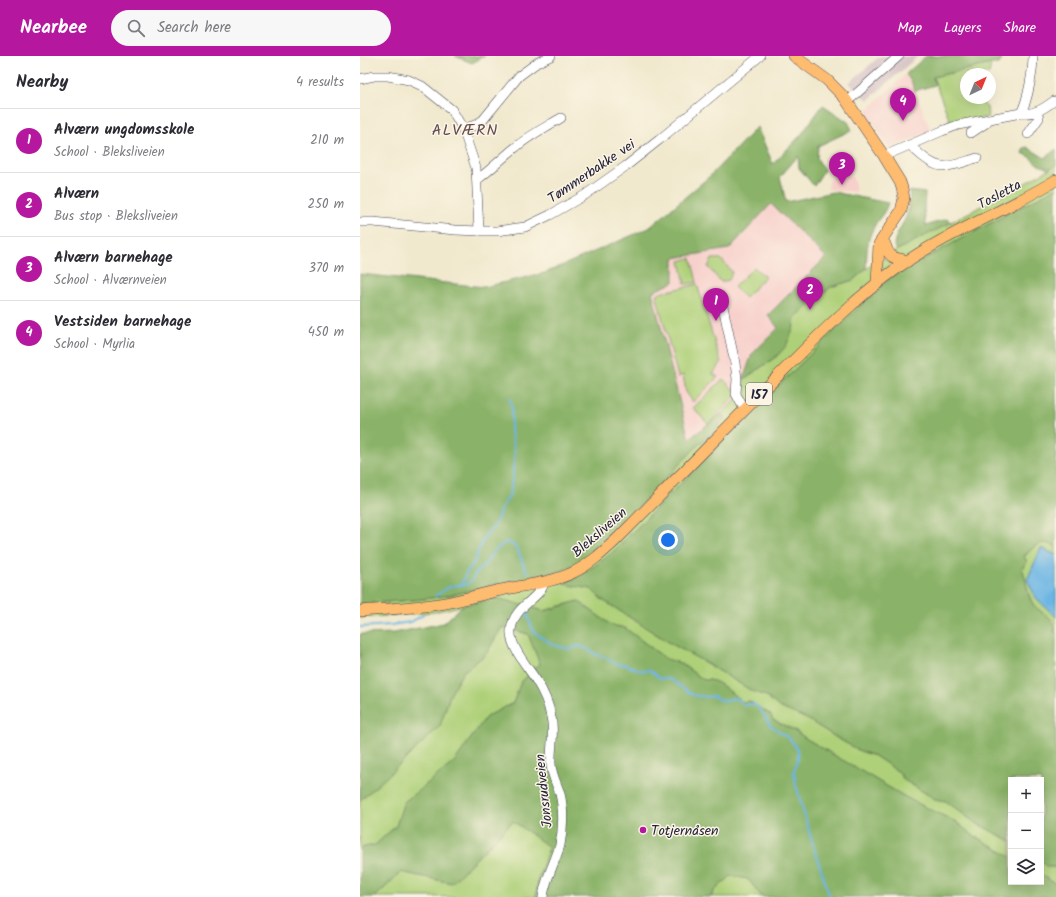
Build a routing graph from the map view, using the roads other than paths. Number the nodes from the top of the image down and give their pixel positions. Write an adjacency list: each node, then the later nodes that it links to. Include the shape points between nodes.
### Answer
1 (551, 56): 13 (street, via 519,76 483,120)
2 (760, 56): 23 (street, Tømmerbakke vei, via 660,140 585,195 525,227)
3 (794, 56): 7 (main road, via 827,80)
4 (899, 56): 7 (street)
5 (1034, 56): 10 (street)
6 (360, 79): 13 (street, via 374,76 410,80 422,86 452,110)
7 (848, 101): 17 (main road)
8 (1054, 101): 9 (street)
9 (1037, 112): 10 (street); 15 (street, via 1039,118)
10 (1021, 113): 12 (street)
11 (561, 118): 19 (street, via 536,132)
12 (989, 119): 14 (street); 16 (street, via 958,125)
13 (463, 129): 19 (street)
14 (971, 133)
15 (1028, 134)
16 (910, 145): 17 (street); 18 (street, via 936,165 954,165)
17 (884, 156): 22 (main road, via 900,182 904,198 901,211)
18 (977, 158)
19 (478, 179): 23 (street)
20 (1056, 180): 25 (main road, Tosletta / 157)
21 (360, 222): 23 (street, Tømmerbakke vei)
22 (889, 229): 24 (main road); 27 (main road, via 879,244)
23 (478, 231)
24 (884, 244): 25 (main road, via 891,257); 26 (main road)
25 (908, 261): 26 (main road, 157)
26 (887, 276): 27 (main road, Bleksliveien / 157)
27 (877, 284): 29 (main road, Bleksliveien / 157, via 824,330)
28 (722, 302): 29 (street, via 735,363 736,394)
29 (744, 409): 30 (main road, Bleksliveien / 157, via 607,549 573,572)
30 (545, 582): 31 (main road, Bleksliveien / 157, via 438,604); 32 (street, Jonsrudveien, via 543,589 517,613 511,632 514,644 537,682 551,717 551,764 560,795 562,832 560,846 544,886)
31 (360, 611)
32 (543, 897)

